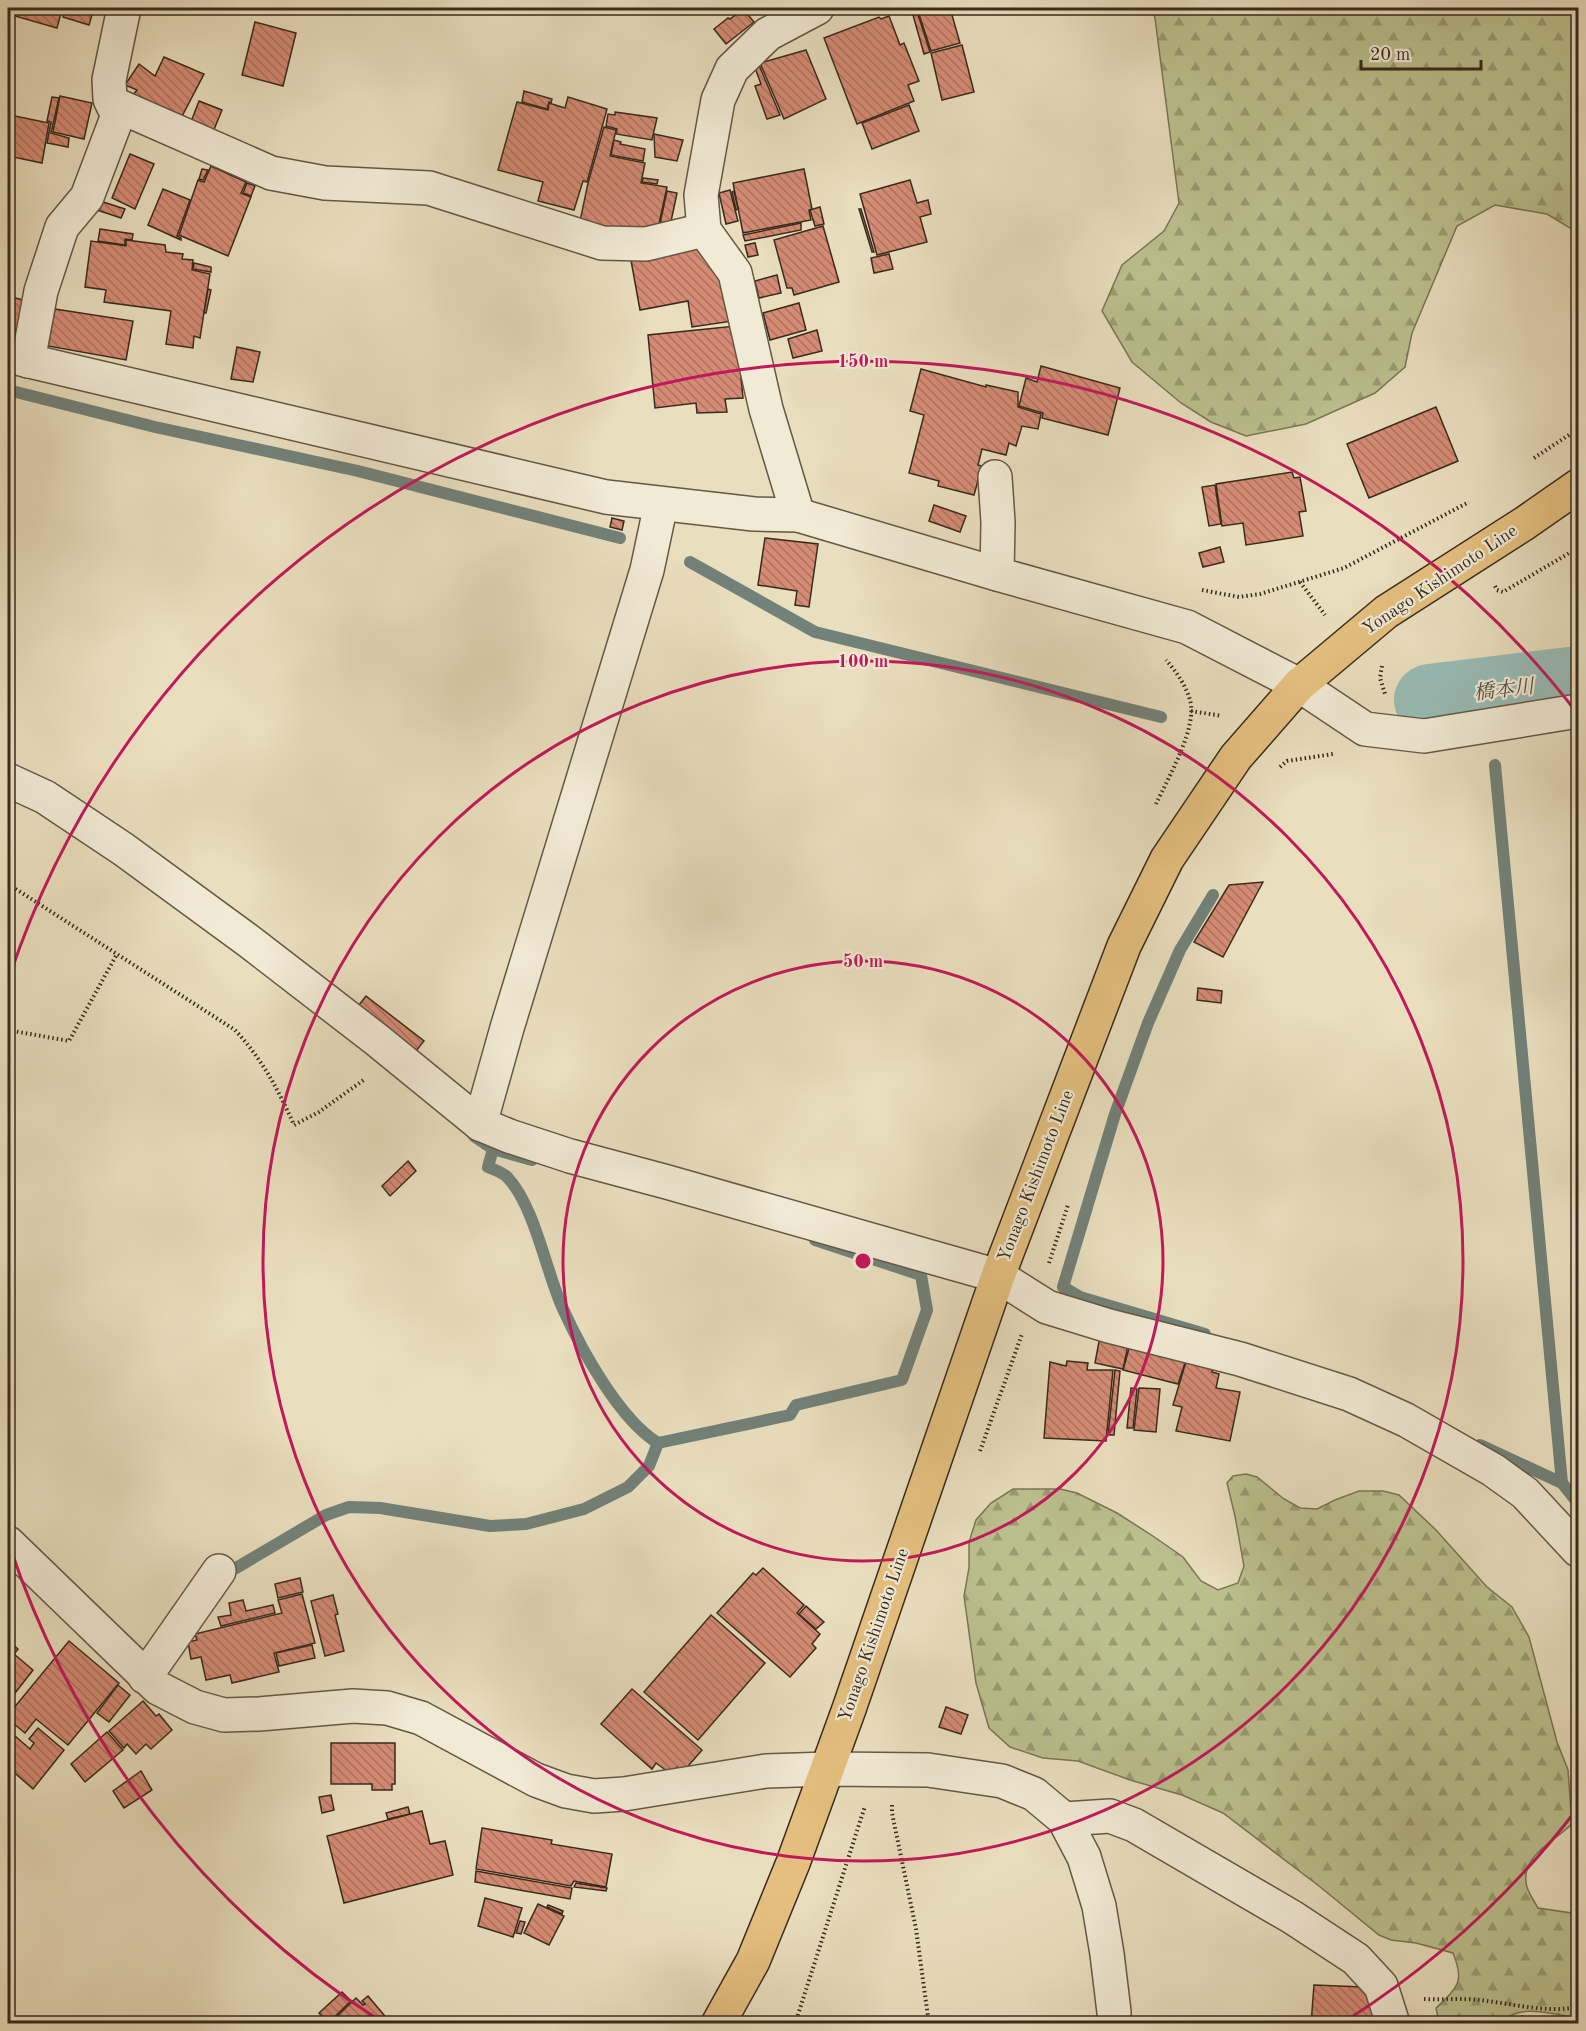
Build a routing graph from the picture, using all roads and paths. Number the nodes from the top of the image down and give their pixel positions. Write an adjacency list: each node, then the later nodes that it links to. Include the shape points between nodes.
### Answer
1 (124, 8): 3 (street, via 109,80 110,99)
2 (817, 8): 4 (street, via 768,34 732,69 718,100 708,153 701,195)
3 (118, 116): 4 (street, via 121,107 271,172 325,183 429,188 602,243 646,244); 5 (street, via 87,197 62,227)
4 (704, 230): 12 (street, via 735,273 766,409)
5 (18, 359): 11 (street, via 606,497)
6 (1578, 429): 7 (path)
7 (1534, 458)
8 (995, 477): 13 (street)
9 (1578, 486): 18 (main road, Yonago Kishimoto Line, via 1386,612)
10 (1469, 502): 14 (path, via 1344,568)
11 (662, 504): 12 (street); 30 (street, via 647,570)
12 (798, 515): 13 (street)
13 (997, 574): 18 (street, via 1187,627)
14 (1300, 582): 15 (path, via 1239,597); 16 (path)
15 (1198, 589)
16 (1330, 622)
17 (1388, 660): 19 (path, via 1381,667 1380,678)
18 (1299, 685): 21 (street, via 1365,729 1424,736); 33 (main road, Yonago Kishimoto Line, via 1236,757 1167,859 1124,946)
19 (1388, 700)
20 (1191, 711): 22 (path)
21 (1578, 711)
22 (1222, 716)
23 (1344, 754): 24 (path, via 1287,761)
24 (1278, 769)
25 (8, 780): 29 (street, via 45,797 123,849)
26 (8, 884): 27 (path)
27 (117, 954): 28 (path, via 69,1041); 29 (path, via 235,1030 276,1084 294,1125 352,1090)
28 (8, 1030)
29 (396, 1056): 30 (street)
30 (480, 1124): 33 (street, via 570,1156)
31 (1070, 1200): 32 (path)
32 (1048, 1267)
33 (998, 1276): 35 (street, via 1047,1307 1239,1359 1349,1394 1406,1420 1525,1493); 38 (main road, Yonago Kishimoto Line)
34 (8, 1543): 37 (street)
35 (1578, 1550)
36 (219, 1571): 37 (street)
37 (145, 1677): 38 (street, via 195,1707 224,1715 353,1706 387,1708 421,1718 536,1780 594,1797 766,1771)
38 (828, 1768): 39 (street); 44 (main road, Yonago Kishimoto Line, via 753,1961)
39 (892, 1768): 41 (street, via 1002,1781 1034,1794); 46 (path, via 892,1814 916,1929)
40 (867, 1800): 45 (path)
41 (1064, 1819): 43 (street, via 1110,1816 1134,1825 1292,1917 1356,1959 1381,1986); 47 (street, via 1084,1857 1099,1906)
42 (1578, 2007): 43 (path, via 1565,2010 1477,2000)
43 (1389, 2010)
44 (718, 2024)
45 (795, 2024)
46 (929, 2024)
47 (1114, 2024)

